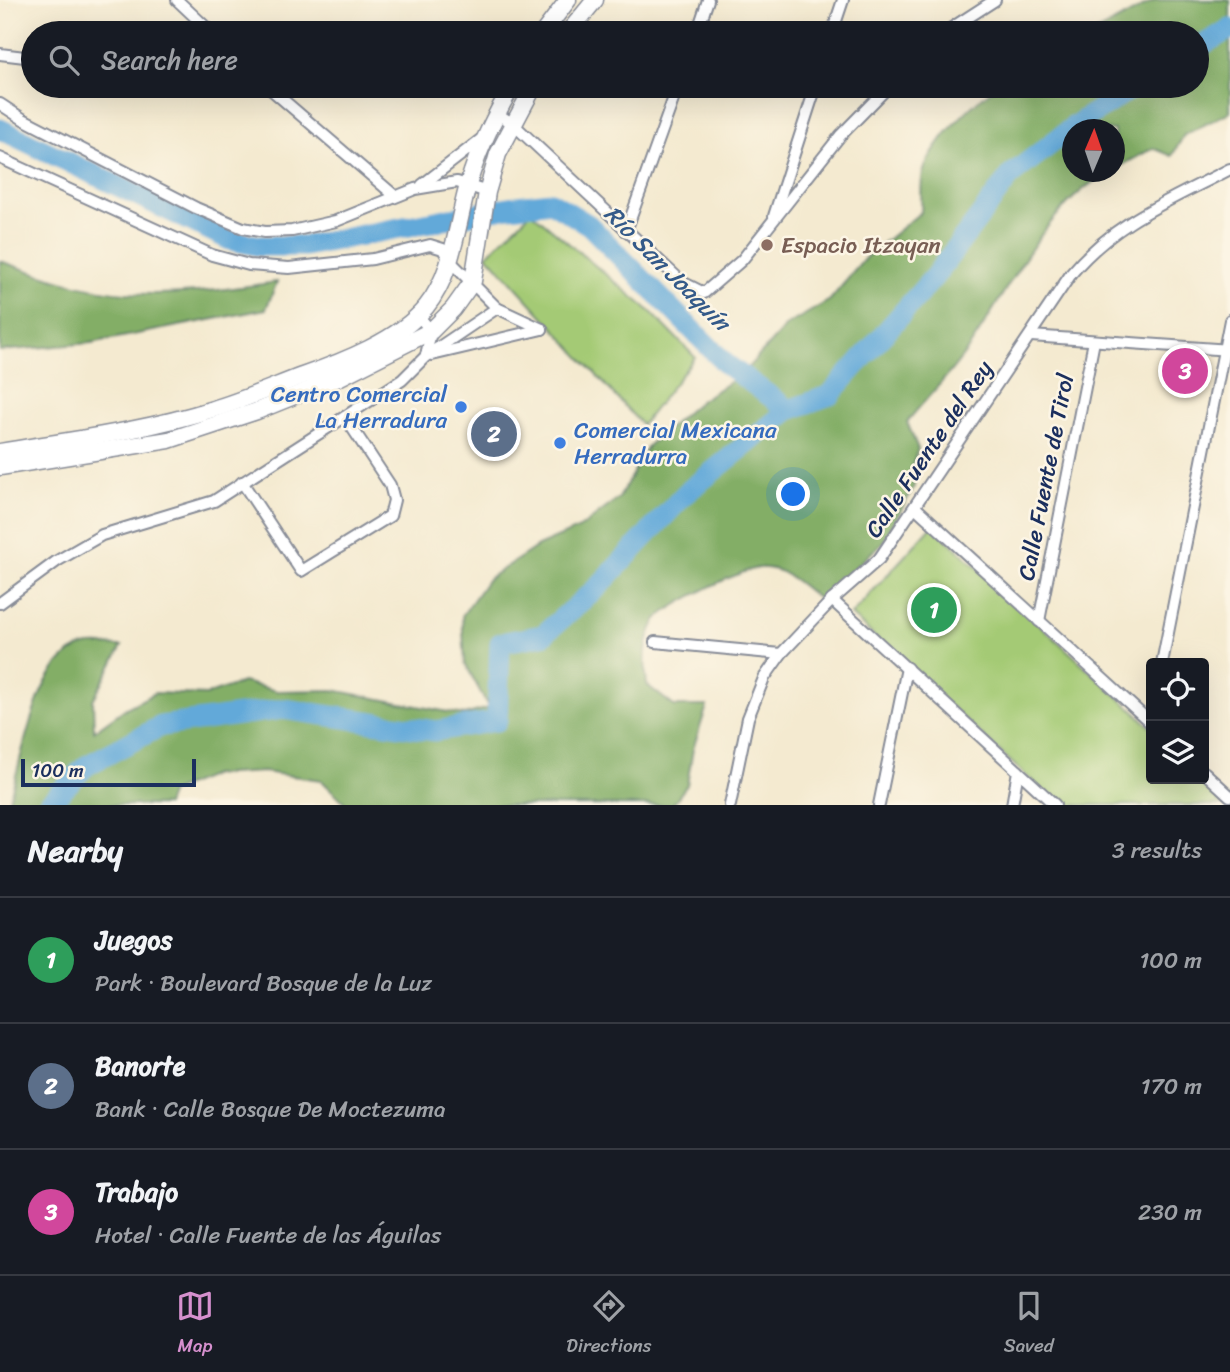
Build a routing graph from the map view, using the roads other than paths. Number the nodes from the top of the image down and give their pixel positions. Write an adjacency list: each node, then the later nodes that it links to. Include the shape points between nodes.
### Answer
1 (177, 0): 8 (street)
2 (568, 0): 9 (main road)
3 (595, 0): 10 (main road)
4 (708, 0): 11 (street)
5 (843, 0): 12 (street)
6 (995, 0): 7 (street)
7 (980, 6): 13 (street)
8 (199, 21)
9 (552, 21)
10 (578, 21)
11 (701, 21)
12 (836, 21)
13 (960, 21)
14 (0, 54): 15 (street)
15 (21, 57)
16 (281, 98): 31 (street)
17 (505, 98): 23 (main road)
18 (527, 98): 24 (main road)
19 (674, 98): 33 (street)
20 (812, 98): 32 (street)
21 (877, 98): 32 (street, via 840,136)
22 (0, 104): 31 (street, via 196,208 243,228 265,232 303,229 336,222)
23 (496, 113): 24 (street); 25 (main road)
24 (512, 123): 30 (main road); 33 (street)
25 (486, 135): 28 (main road); 29 (street)
26 (0, 158): 34 (street, via 212,255 249,265 289,268 373,259 430,245 443,249)
27 (1230, 169): 40 (street, Calle Fuente del Rey, via 1123,224 1093,248)
28 (468, 186): 29 (street, via 450,183); 30 (street); 34 (main road)
29 (415, 189): 31 (street)
30 (487, 192): 35 (main road)
31 (395, 196)
32 (772, 222): 33 (street, via 742,260 704,293 682,282)
33 (626, 231)
34 (449, 259): 35 (street); 37 (main road, via 426,307)
35 (473, 281): 36 (street); 39 (main road)
36 (497, 308): 43 (street); 43 (street, via 542,329)
37 (417, 314): 39 (street); 45 (main road, via 381,342 350,357 213,409)
38 (1230, 320): 42 (street)
39 (432, 331): 43 (street); 46 (main road, via 257,411 169,440)
40 (1031, 336): 41 (street); 48 (street, Calle Fuente del Rey)
41 (1094, 341): 42 (street); 51 (street, Calle Fuente de Tirol)
42 (1227, 350): 54 (street)
43 (426, 356): 44 (street, via 402,380)
44 (345, 417): 47 (street); 47 (street, via 390,485 394,500 390,516 301,570)
45 (0, 452)
46 (0, 467)
47 (242, 482): 50 (street, via 214,501 102,535)
48 (915, 507): 49 (street, Calle Fuente del Rey, via 879,559); 51 (street)
49 (832, 600): 53 (street, Calle Fuente del Rey); 55 (street)
50 (0, 603)
51 (1040, 621): 56 (street)
52 (655, 642): 53 (street)
53 (781, 654): 60 (street, Calle Fuente del Rey, via 764,678 748,718)
54 (1163, 658)
55 (907, 668): 57 (street); 61 (street)
56 (1146, 716)
57 (1018, 771): 62 (street); 63 (street)
58 (1209, 777): 59 (street)
59 (1230, 796)
60 (730, 805)
61 (880, 805)
62 (1012, 805)
63 (1055, 805)

